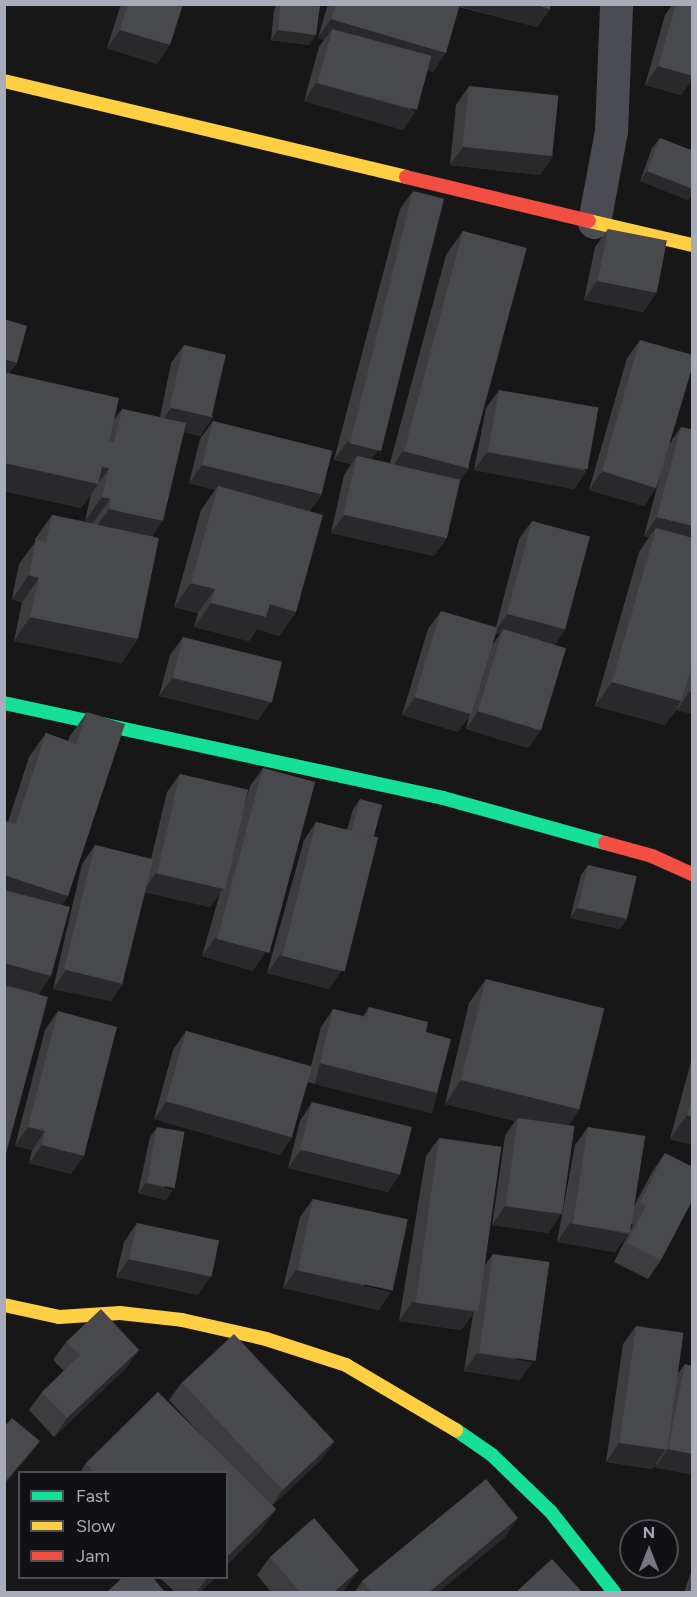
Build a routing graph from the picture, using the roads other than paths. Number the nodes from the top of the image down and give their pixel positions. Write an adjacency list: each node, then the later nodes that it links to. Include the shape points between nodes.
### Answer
1 (616, 4): 3 (street, via 610,131)
2 (4, 81): 3 (street)
3 (594, 222): 4 (street)
4 (693, 245)
5 (4, 703): 6 (street, via 443,798 652,856)
6 (693, 874)
7 (4, 1305): 8 (street, via 59,1317 120,1313 182,1320 266,1339 346,1365 424,1408 492,1455 551,1512)
8 (614, 1593)

